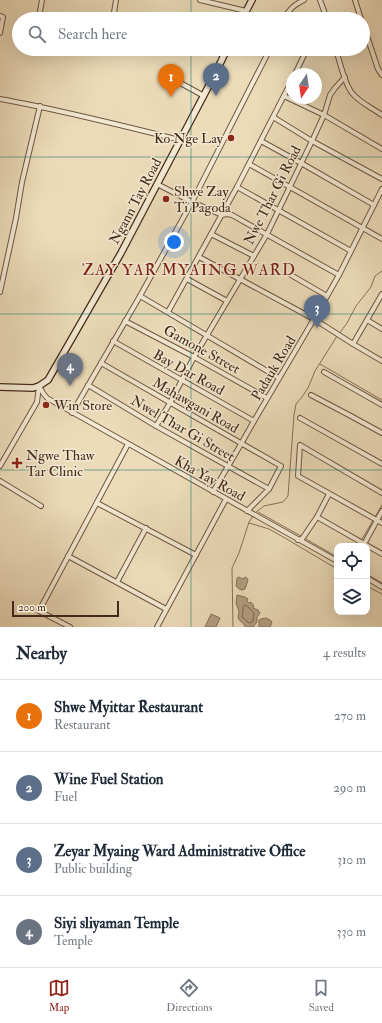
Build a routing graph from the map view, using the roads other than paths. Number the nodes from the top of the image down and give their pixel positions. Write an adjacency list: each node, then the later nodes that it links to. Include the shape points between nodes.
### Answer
1 (42, 0): 9 (street)
2 (116, 0): 10 (street)
3 (200, 0): 8 (street)
4 (252, 0): 8 (main road)
5 (304, 0): 11 (street)
6 (320, 0): 12 (street)
7 (355, 0): 13 (street)
8 (246, 11)
9 (40, 12)
10 (114, 12)
11 (288, 12)
12 (324, 12)
13 (359, 12)
14 (0, 16): 15 (street, via 3,17)
15 (0, 33)
16 (370, 45): 22 (street)
17 (224, 56): 26 (main road, Ngann Tay Road)
18 (266, 56): 44 (street)
19 (304, 56): 21 (street)
20 (338, 56): 24 (street)
21 (298, 68)
22 (382, 75)
23 (162, 76): 26 (street)
24 (345, 77): 30 (street, via 350,92); 31 (street, Nwe Thar Gi Road, via 330,95)
25 (286, 92): 27 (street)
26 (204, 96): 33 (main road, Ngann Tay Road)
27 (284, 96): 31 (street); 32 (street)
28 (0, 99): 29 (street)
29 (40, 106): 33 (street); 59 (street)
30 (382, 114)
31 (324, 115): 35 (street, Nwe Thar Gi Road); 36 (street)
32 (273, 117): 34 (street); 35 (street)
33 (180, 140): 40 (main road, Ngann Tay Road)
34 (261, 141): 37 (street); 38 (street)
35 (312, 141): 37 (street, Nwe Thar Gi Road); 39 (street)
36 (382, 149)
37 (301, 163): 41 (street, Nwe Thar Gi Road); 45 (street)
38 (249, 164): 41 (street); 42 (street)
39 (382, 179)
40 (157, 184): 44 (street); 79 (main road, Ngann Tay Road, via 121,253 48,380)
41 (290, 186): 46 (street, Nwe Thar Gi Road); 48 (street)
42 (237, 187): 46 (street); 47 (street)
43 (382, 189): 45 (street, Padauk Road)
44 (192, 202): 47 (street); 60 (street)
45 (374, 205): 48 (street, Padauk Road)
46 (278, 210): 50 (street, Nwe Thar Gi Road); 52 (street)
47 (222, 215): 49 (street); 50 (street, via 232,215)
48 (363, 228): 51 (street); 52 (street, Padauk Road)
49 (211, 234): 53 (street); 54 (street)
50 (267, 234): 53 (street, Nwe Thar Gi Road); 56 (street)
51 (382, 239)
52 (351, 251): 56 (street, Padauk Road)
53 (254, 256): 57 (street, Nwe Thar Gi Road)
54 (199, 257): 57 (street); 58 (street)
55 (291, 275): 61 (street)
56 (339, 275): 61 (street, Padauk Road)
57 (240, 279): 63 (street, Nwe Thar Gi Road); 65 (street)
58 (186, 280): 63 (street); 64 (street)
59 (0, 292)
60 (140, 296): 64 (street); 67 (street)
61 (327, 296): 65 (street, Padauk Road)
62 (381, 297): 66 (street)
63 (227, 302): 69 (street, Nwe Thar Gi Road)
64 (168, 312): 69 (street)
65 (314, 319): 71 (street); 76 (street, Padauk Road)
66 (367, 320): 68 (street); 71 (street)
67 (125, 321): 70 (street); 72 (street, Gamone Street)
68 (382, 329)
69 (207, 335): 72 (street, Nwe Thar Gi Road); 76 (street)
70 (113, 341): 74 (street); 77 (street, Bay Dar Road)
71 (353, 344): 73 (street)
72 (194, 357): 77 (street, Nwe Thar Gi Road); 82 (street, Gamone Street)
73 (382, 361)
74 (101, 363): 78 (street); 83 (street, Mahawgani Road)
75 (324, 372): 84 (street)
76 (279, 378): 82 (street, Padauk Road)
77 (182, 380): 83 (street, Nwe Thar Gi Road); 87 (street, Bay Dar Road)
78 (88, 385): 85 (street); 88 (street, Nwel Thar Gi Street)
79 (39, 386): 80 (main road, via 26,389); 85 (street, Kha Yay Road, via 47,398); 92 (street, via 37,402)
80 (0, 387)
81 (311, 395): 89 (street)
82 (267, 398): 87 (street, Padauk Road)
83 (170, 403): 88 (street, Nwe Thar Gi Road); 91 (street, Mahawgani Road)
84 (382, 405)
85 (72, 413): 90 (street, Kha Yay Road)
86 (300, 418): 93 (street)
87 (254, 421): 91 (street, Padauk Road)
88 (156, 426): 95 (street, Nwel Thar Gi Street)
89 (382, 433)
90 (128, 444): 98 (street, Kha Yay Road); 102 (street)
91 (241, 444): 95 (street, Padauk Road); 97 (street, Mahawgani Road, via 281,466)
92 (2, 462): 94 (street)
93 (382, 464)
94 (0, 466)
95 (228, 466): 97 (street, Nwel Thar Gi Street); 98 (street, Padauk Road)
96 (0, 481): 103 (street)
97 (269, 489): 104 (street)
98 (213, 492): 101 (street, Kha Yay Road)
99 (382, 493): 100 (street, via 300,445 298,476)
100 (329, 494): 106 (street); 107 (street)
101 (226, 499): 104 (street, Kha Yay Road); 115 (street)
102 (97, 502): 109 (street); 116 (street)
103 (41, 506)
104 (248, 511): 110 (street, Kha Yay Road)
105 (382, 511): 107 (street)
106 (317, 517): 110 (street, via 302,539); 111 (street)
107 (377, 520): 108 (street); 112 (street)
108 (382, 523)
109 (146, 528): 115 (street); 119 (street)
110 (298, 540): 117 (street, Kha Yay Road)
111 (361, 543)
112 (365, 543)
113 (370, 548): 114 (street)
114 (382, 554)
115 (196, 555): 121 (street)
116 (68, 556): 119 (street); 122 (street, via 39,611)
117 (334, 559)
118 (369, 579): 120 (street)
119 (117, 582): 121 (street)
120 (382, 587)
121 (166, 609): 123 (street)
122 (70, 627)
123 (157, 627)

